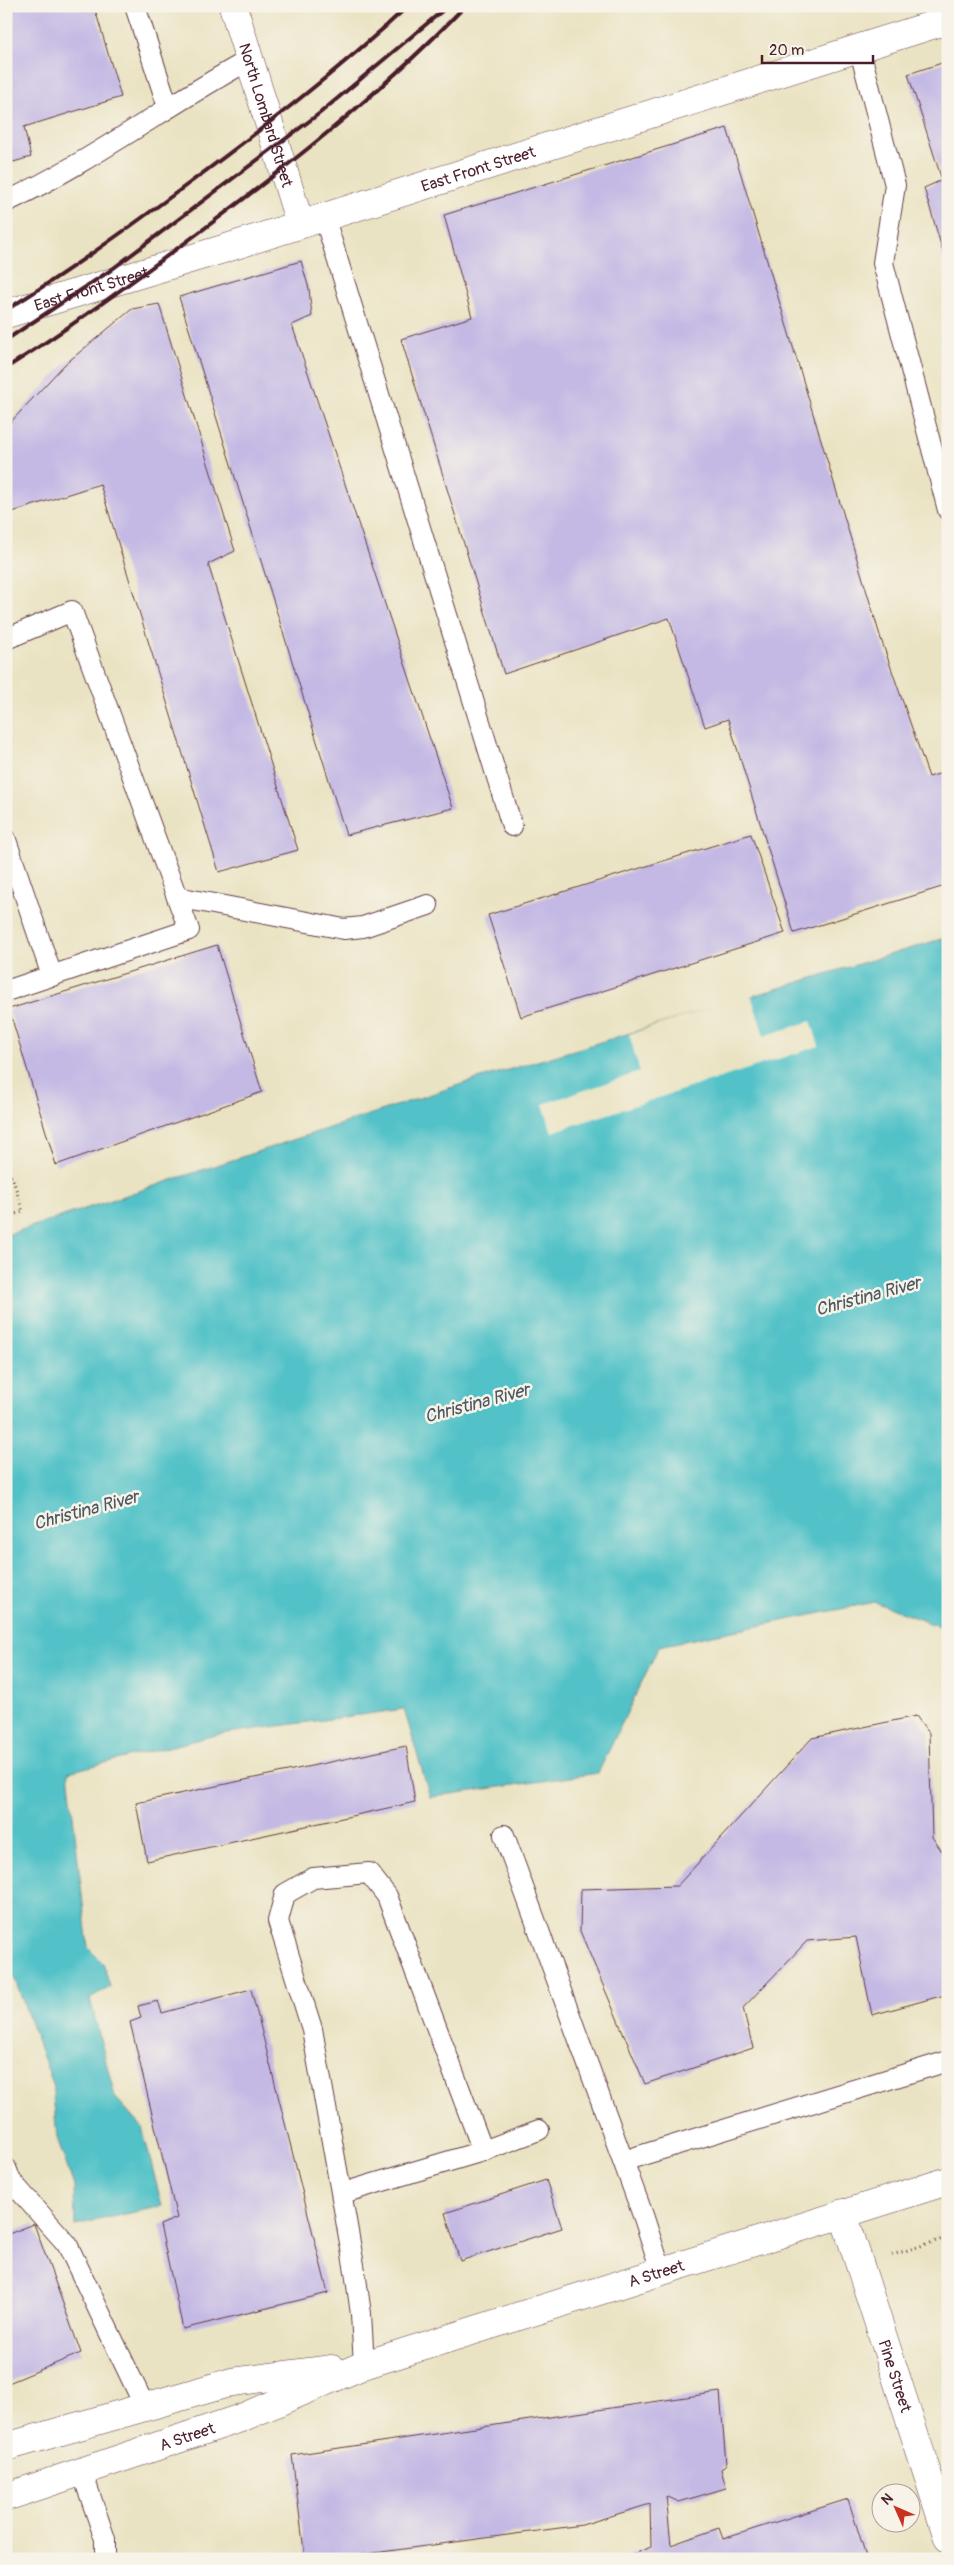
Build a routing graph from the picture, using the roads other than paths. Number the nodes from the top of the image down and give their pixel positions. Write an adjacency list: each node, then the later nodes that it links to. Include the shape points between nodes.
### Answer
1 (135, 6): 6 (lane)
2 (233, 6): 5 (street, North Lombard Street)
3 (948, 20): 4 (street, East Front Street)
4 (859, 48): 8 (street, East Front Street); 10 (lane, via 895,185 883,263)
5 (249, 60): 6 (lane); 8 (street, North Lombard Street)
6 (168, 107): 7 (lane, via 43,184)
7 (6, 202)
8 (312, 220): 9 (street, East Front Street); 12 (lane)
9 (6, 314)
10 (948, 510)
11 (6, 639): 14 (lane, via 72,611)
12 (512, 826)
13 (6, 840): 16 (lane)
14 (177, 897): 15 (lane, via 344,929 363,927); 16 (lane, via 189,930)
15 (428, 905)
16 (52, 976): 17 (lane)
17 (6, 991)
18 (504, 1835): 22 (lane)
19 (948, 2060): 22 (lane)
20 (539, 2130): 21 (lane)
21 (483, 2151): 25 (lane); 25 (lane, via 387,1896 369,1873 313,1878 285,1894 278,1921 312,2029)
22 (623, 2161): 27 (lane)
23 (8, 2177): 29 (lane, via 67,2244)
24 (947, 2185): 26 (street, A Street)
25 (343, 2193): 28 (lane, via 361,2314)
26 (843, 2213): 27 (street, A Street); 33 (street, Pine Street)
27 (661, 2271): 28 (street, A Street)
28 (364, 2365): 29 (street, A Street, via 232,2382); 31 (street, A Street, via 241,2418)
29 (145, 2407): 30 (street, A Street)
30 (6, 2447)
31 (82, 2472): 32 (street, A Street); 34 (lane, via 105,2539)
32 (6, 2497)
33 (948, 2538)
34 (105, 2559)

